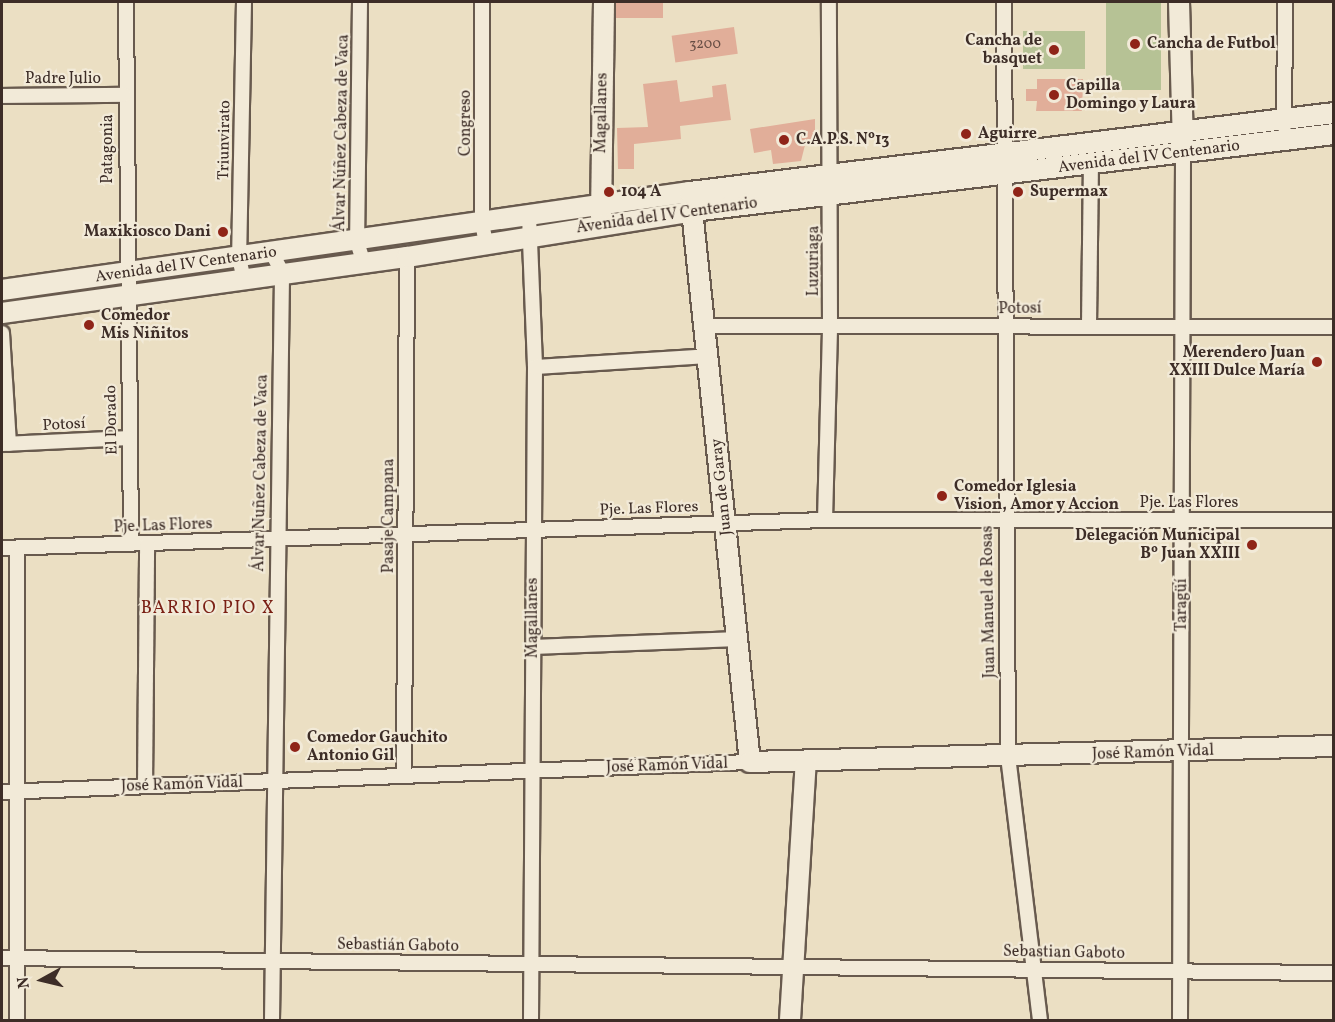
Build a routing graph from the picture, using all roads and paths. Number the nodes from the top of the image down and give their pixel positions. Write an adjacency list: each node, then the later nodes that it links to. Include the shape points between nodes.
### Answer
1 (126, 2): 10 (street, Patagonia)
2 (244, 2): 31 (street, Triunvirato)
3 (360, 2): 27 (street, Álvar Núñez Cabeza de Vaca)
4 (482, 2): 24 (street, Congreso)
5 (604, 2): 22 (main road, Magallanes)
6 (829, 2): 20 (street, Luzuriaga)
7 (1004, 2): 17 (street, Juan Manuel de Rosas)
8 (1179, 2): 16 (main road, Taragüí)
9 (1285, 2): 13 (street)
10 (124, 95): 11 (street, Padre Julio); 34 (street, Patagonia)
11 (2, 96)
12 (1334, 113): 13 (main road, Avenida del IV Centenario)
13 (1284, 120): 15 (street); 16 (main road, Avenida del IV Centenario)
14 (1334, 134): 15 (main road, Avenida del IV Centenario)
15 (1285, 140): 16 (main road, Avenida del IV Centenario)
16 (1182, 143): 17 (main road, Avenida del IV Centenario); 18 (main road, Avenida del IV Centenario); 43 (street, Taragüí)
17 (1003, 154): 19 (street, Juan Manuel de Rosas); 20 (main road, Avenida del IV Centenario)
18 (1091, 164): 19 (main road, Avenida del IV Centenario); 40 (street)
19 (1002, 175): 20 (main road, Avenida del IV Centenario); 42 (street, Juan Manuel de Rosas)
20 (829, 185): 21 (main road, Avenida del IV Centenario); 39 (street, Luzuriaga)
21 (692, 202): 22 (main road, Avenida del IV Centenario); 25 (main road, Avenida del IV Centenario); 41 (main road, Juan de Garay)
22 (601, 205): 23 (main road, Avenida del IV Centenario); 25 (main road, Magallanes)
23 (529, 216): 24 (main road, Avenida del IV Centenario); 26 (street, Magallanes)
24 (482, 223): 27 (main road, Avenida del IV Centenario); 28 (street, Congreso)
25 (600, 225): 26 (main road, Avenida del IV Centenario)
26 (532, 236): 28 (main road, Avenida del IV Centenario); 47 (street, Magallanes)
27 (357, 242): 29 (main road, Avenida del IV Centenario); 32 (street, Álvar Núñez Cabeza de Vaca)
28 (486, 243): 30 (main road, Avenida del IV Centenario)
29 (272, 253): 31 (main road, Avenida del IV Centenario); 33 (street, Álvar Nuñez Cabeza de Vaca)
30 (407, 257): 32 (main road, Avenida del IV Centenario); 56 (street, Pasaje Campana)
31 (239, 258): 34 (main road, Avenida del IV Centenario); 35 (street, Triunvirato)
32 (364, 263): 33 (main road, Avenida del IV Centenario)
33 (282, 272): 35 (main road, Avenida del IV Centenario); 57 (street, Álvar Nuñez Cabeza de Vaca)
34 (126, 274): 36 (main road, Avenida del IV Centenario); 37 (street, Patagonia)
35 (244, 279): 37 (main road, Avenida del IV Centenario)
36 (2, 290)
37 (126, 296): 38 (main road, Avenida del IV Centenario); 48 (street, El Dorado)
38 (2, 313)
39 (830, 325): 41 (street, Potosí); 42 (street, Potosí); 52 (street, Luzuriaga)
40 (1089, 325): 42 (street, Potosí); 43 (street, Potosí)
41 (706, 326): 46 (main road, Juan de Garay)
42 (1003, 326): 50 (street, Juan Manuel de Rosas)
43 (1184, 326): 44 (street, Potosí); 51 (street, Taragüí)
44 (1334, 327)
45 (2, 333): 49 (street)
46 (709, 356): 47 (street); 54 (main road, Juan de Garay)
47 (535, 367): 55 (street, Magallanes)
48 (128, 438): 49 (street, Potosí); 58 (street, El Dorado)
49 (5, 444)
50 (1004, 519): 51 (street, Pje. Las Flores); 52 (street, Pje. Las Flores); 66 (street, Juan Manuel de Rosas)
51 (1182, 519): 53 (street, Pje. Las Flores); 65 (street, Taragüí)
52 (825, 520): 54 (street, Pje. Las Flores)
53 (1334, 520)
54 (725, 523): 55 (street, Pje. Las Flores); 62 (main road, Juan de Garay)
55 (533, 529): 56 (street, Pje. Las Flores); 63 (street, Magallanes)
56 (406, 534): 57 (street, Pje. Las Flores); 70 (street, Pasaje Campana)
57 (276, 539): 59 (street, Pje. Las Flores); 71 (street, Álvar Nuñez Cabeza de Vaca)
58 (131, 544): 59 (street, Pje. Las Flores); 61 (street, Pje. Las Flores)
59 (147, 544): 72 (street)
60 (2, 548): 61 (street, Pje. Las Flores)
61 (17, 548): 73 (street)
62 (738, 639): 63 (street); 67 (main road, Juan de Garay)
63 (533, 647): 69 (street, Magallanes)
64 (1334, 746): 65 (main road, José Ramón Vidal)
65 (1182, 752): 66 (main road, José Ramón Vidal); 80 (street, Taragüí)
66 (1008, 756): 68 (main road, José Ramón Vidal); 79 (street, Juan Manuel de Rosas)
67 (750, 762): 68 (main road, José Ramón Vidal); 69 (street, José Ramón Vidal)
68 (806, 762): 78 (main road)
69 (531, 772): 70 (street, José Ramón Vidal); 77 (street, Magallanes)
70 (404, 775): 71 (street, José Ramón Vidal)
71 (275, 781): 72 (street, José Ramón Vidal); 76 (street, Álvar Nuñez Cabeza de Vaca)
72 (145, 786): 73 (street, José Ramón Vidal)
73 (9, 792): 75 (street)
74 (2, 958): 75 (street, Sebastián Gaboto)
75 (17, 958): 76 (street, Sebastián Gaboto); 82 (street)
76 (273, 961): 77 (street, Sebastián Gaboto); 83 (street, Álvar Nuñez Cabeza de Vaca)
77 (532, 964): 78 (street, Sebastián Gaboto); 84 (street, Magallanes)
78 (794, 966): 79 (street, Sebastian Gaboto); 85 (main road)
79 (1036, 970): 80 (street, Sebastian Gaboto); 86 (street, Juan Manuel de Rosas)
80 (1177, 971): 81 (street, Sebastian Gaboto); 87 (street, Taragüí)
81 (1334, 973)
82 (17, 1020)
83 (272, 1020)
84 (531, 1020)
85 (790, 1020)
86 (1040, 1020)
87 (1180, 1020)

